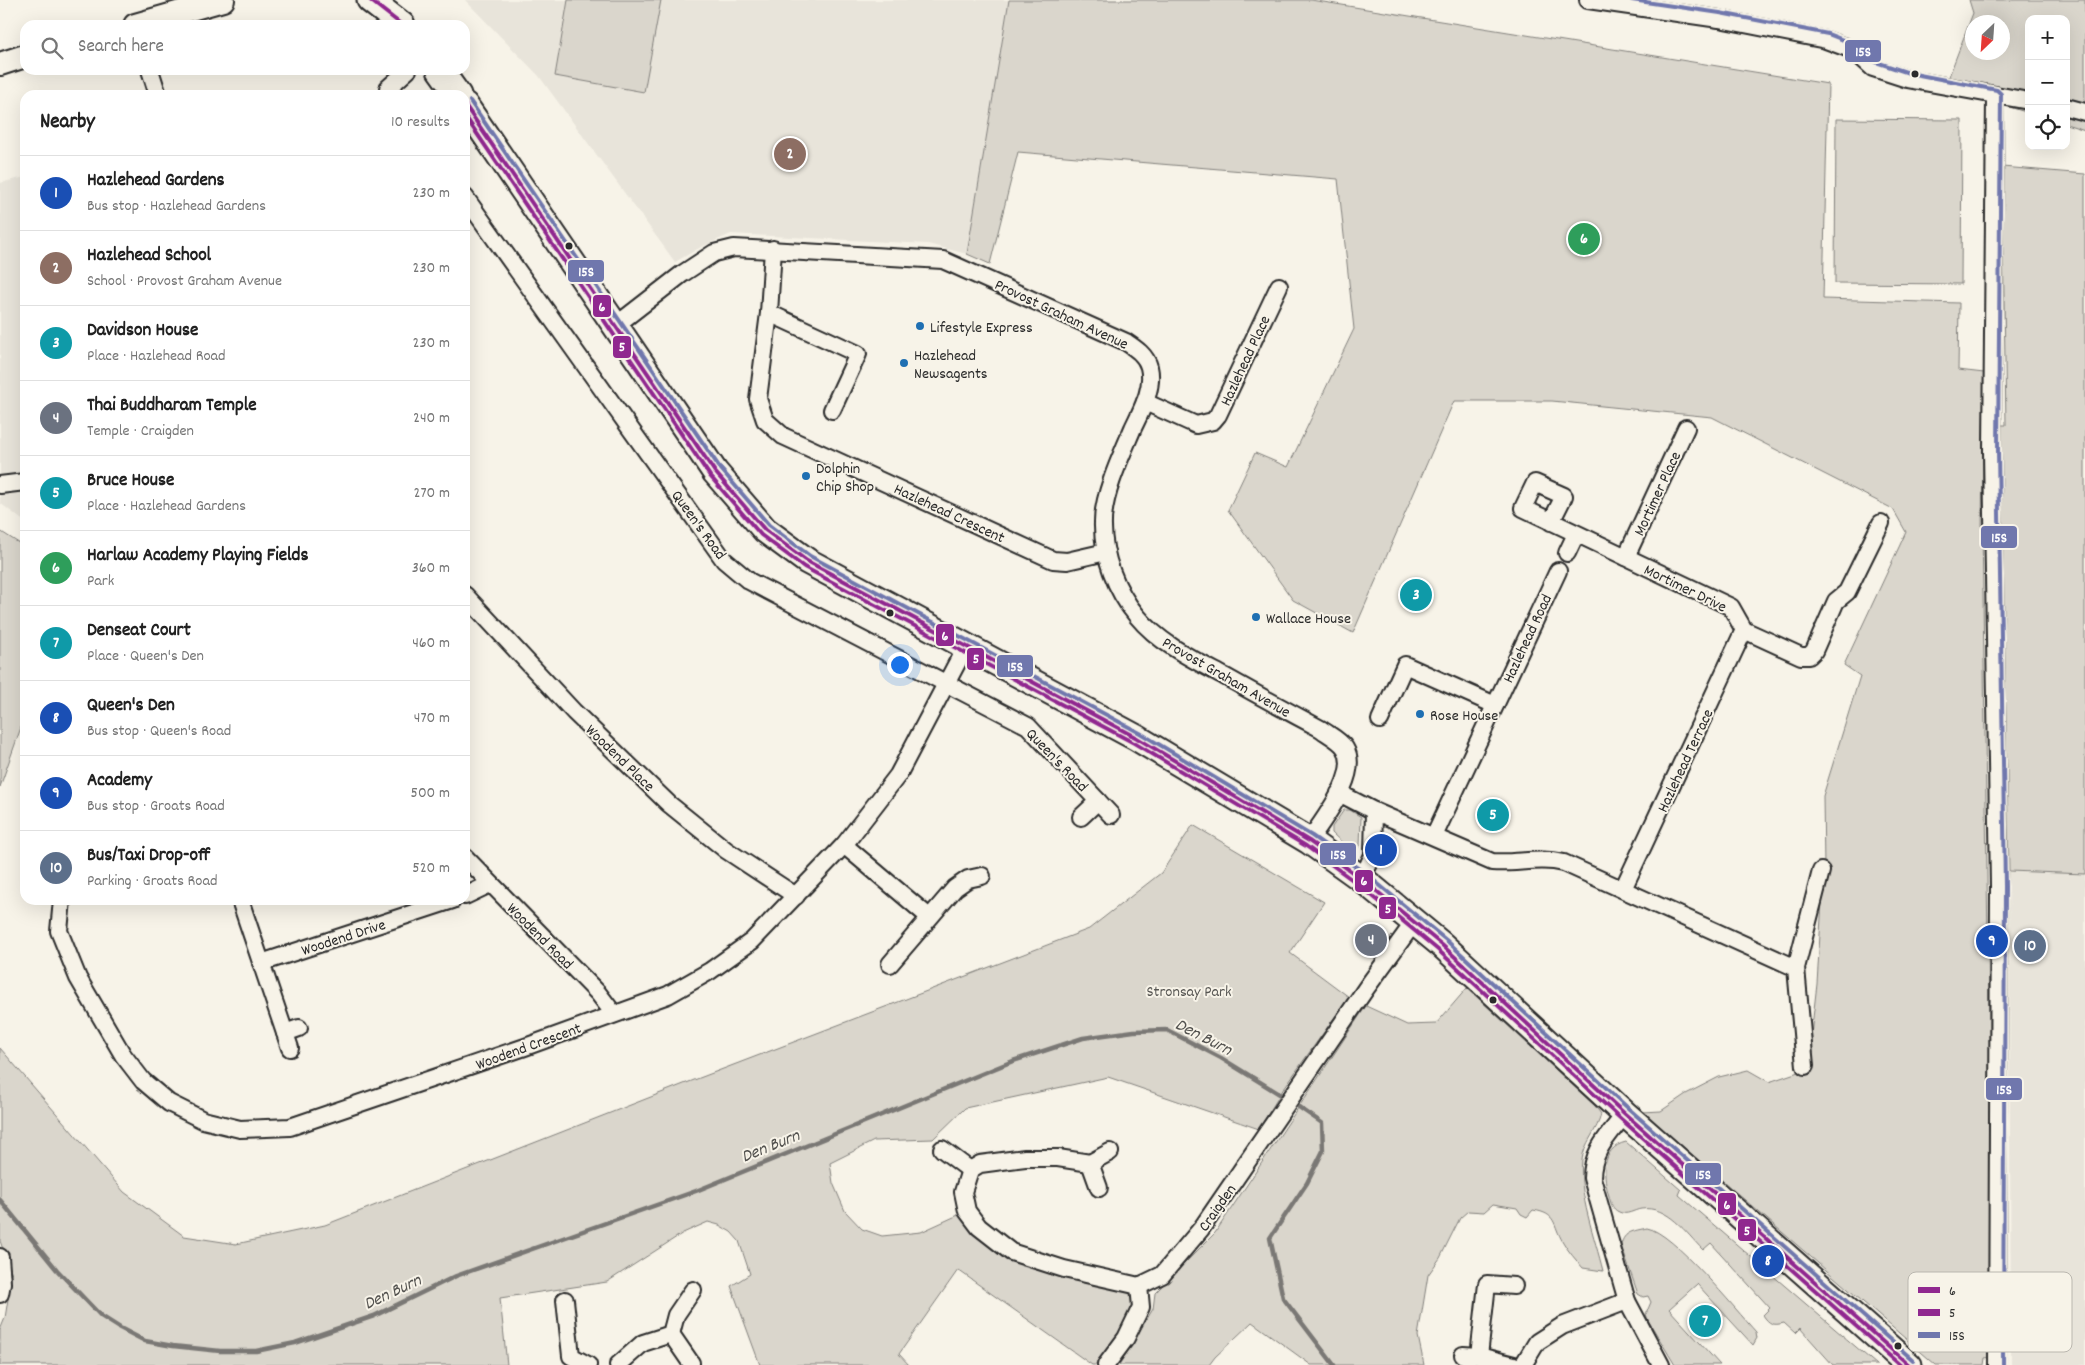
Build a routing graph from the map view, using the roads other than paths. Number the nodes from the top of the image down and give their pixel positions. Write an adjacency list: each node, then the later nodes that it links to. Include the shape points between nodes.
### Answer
1 (223, 0): 5 (street)
2 (370, 0): 6 (main road)
3 (401, 0): 7 (main road)
4 (1588, 0): 16 (street, via 1719,19 1826,40 1853,50 1873,68 1907,79)
5 (153, 20)
6 (396, 20)
7 (410, 20)
8 (20, 58): 9 (street)
9 (0, 64)
10 (152, 75): 13 (street)
11 (402, 75): 14 (street)
12 (444, 75): 15 (main road)
13 (156, 90)
14 (389, 90)
15 (454, 90)
16 (1995, 96): 17 (street); 78 (street, via 1992,451 1999,886)
17 (2025, 100)
18 (2070, 108): 19 (street)
19 (2085, 112)
20 (470, 113): 25 (main road)
21 (470, 204): 41 (street, Queen's Road, via 724,560 749,581)
22 (772, 249): 24 (street, Hazlehead Crescent); 25 (street, Provost Graham Avenue, via 734,248 714,253); 26 (street, Provost Graham Avenue, via 942,260 960,266 1126,342 1140,352 1149,365 1150,382)
23 (1279, 286): 26 (street, Hazlehead Place, via 1213,420 1196,425)
24 (769, 313): 27 (street, via 858,354); 34 (street, Hazlehead Crescent, via 758,399 765,420 783,436 1053,560 1067,561)
25 (616, 326): 40 (main road, via 715,472 766,530 807,561)
26 (1145, 402): 34 (street, Provost Graham Avenue, via 1114,472 1102,521)
27 (832, 410)
28 (1686, 428): 36 (street, Mortimer Place)
29 (20, 483): 30 (street)
30 (0, 485)
31 (1551, 522): 33 (street, Mortimer Drive)
32 (1881, 522): 39 (street, via 1847,592 1836,601 1814,650 1808,656 1801,656)
33 (1576, 534): 35 (street); 36 (street, Mortimer Drive)
34 (1106, 552): 44 (street, Provost Graham Avenue, via 1123,597 1137,617 1156,635 1197,662 1340,742 1349,758 1346,782)
35 (1567, 553)
36 (1626, 557): 39 (street, Mortimer Drive, via 1731,607)
37 (1558, 571): 42 (street, Hazlehead Road)
38 (470, 600): 59 (street, Woodend Place, via 574,712 669,804 726,850)
39 (1744, 630): 57 (street, Hazlehead Terrace)
40 (966, 646): 41 (street, Woodend Crescent); 50 (main road, via 1137,738)
41 (946, 684): 45 (street, Queen's Road, via 1028,726); 51 (street, Woodend Crescent, via 898,775)
42 (1494, 705): 43 (street, via 1405,665); 49 (street, Hazlehead Road)
43 (1380, 720)
44 (1339, 793): 46 (street); 50 (street, Provost Graham Avenue)
45 (1098, 801): 47 (street, Queen's Road); 48 (street, Queen's Road)
46 (1374, 811): 49 (street); 55 (street, via 1373,855)
47 (1111, 815)
48 (1081, 817)
49 (1434, 836): 57 (street, via 1492,862 1511,864 1551,860 1564,863)
50 (1309, 841): 55 (main road)
51 (844, 845): 59 (street, Woodend Crescent); 63 (street)
52 (470, 862): 56 (street, Woodend Road)
53 (1821, 871): 67 (street)
54 (982, 876): 63 (street, via 968,879 955,888)
55 (1362, 879): 64 (main road)
56 (490, 884): 58 (street); 68 (street, Woodend Road, via 598,993)
57 (1623, 890): 67 (street)
58 (470, 894)
59 (796, 896): 68 (street, Woodend Crescent, via 752,942 710,971 668,995)
60 (62, 905): 68 (street, Woodend Crescent, via 59,931 78,978 118,1047 143,1081 178,1107 203,1120 240,1129 290,1127)
61 (242, 905): 65 (street)
62 (438, 905): 65 (street, Woodend Drive)
63 (929, 917): 66 (street)
64 (1415, 921): 71 (main road); 79 (street, Craigden, via 1366,987 1201,1229 1162,1275)
65 (261, 963): 69 (street)
66 (890, 964)
67 (1796, 968): 70 (street)
68 (614, 1014)
69 (292, 1037)
70 (1805, 1066)
71 (1625, 1114): 84 (street, via 1598,1148 1592,1164 1592,1178); 94 (main road)
72 (942, 1149): 75 (street)
73 (1110, 1152): 74 (street)
74 (1090, 1163): 75 (street, via 1058,1158 1024,1158 980,1164); 76 (street)
75 (970, 1170): 79 (street, via 963,1192 968,1211 979,1227 1011,1252 1064,1269)
76 (1099, 1188)
77 (0, 1257): 82 (street)
78 (1998, 1272)
79 (1139, 1286): 90 (street, via 1141,1307 1126,1338)
80 (1514, 1286): 91 (street, via 1487,1284 1471,1356)
81 (693, 1290): 85 (street, via 676,1315)
82 (0, 1294)
83 (565, 1300): 88 (street, via 571,1356)
84 (1627, 1301): 92 (street, via 1562,1326 1537,1342); 93 (street)
85 (671, 1334): 87 (street); 89 (street, via 643,1342)
86 (1998, 1352): 95 (street)
87 (691, 1363)
88 (588, 1365)
89 (618, 1365)
90 (1106, 1365)
91 (1514, 1365)
92 (1523, 1365)
93 (1661, 1365)
94 (1910, 1365)
95 (1998, 1365)

